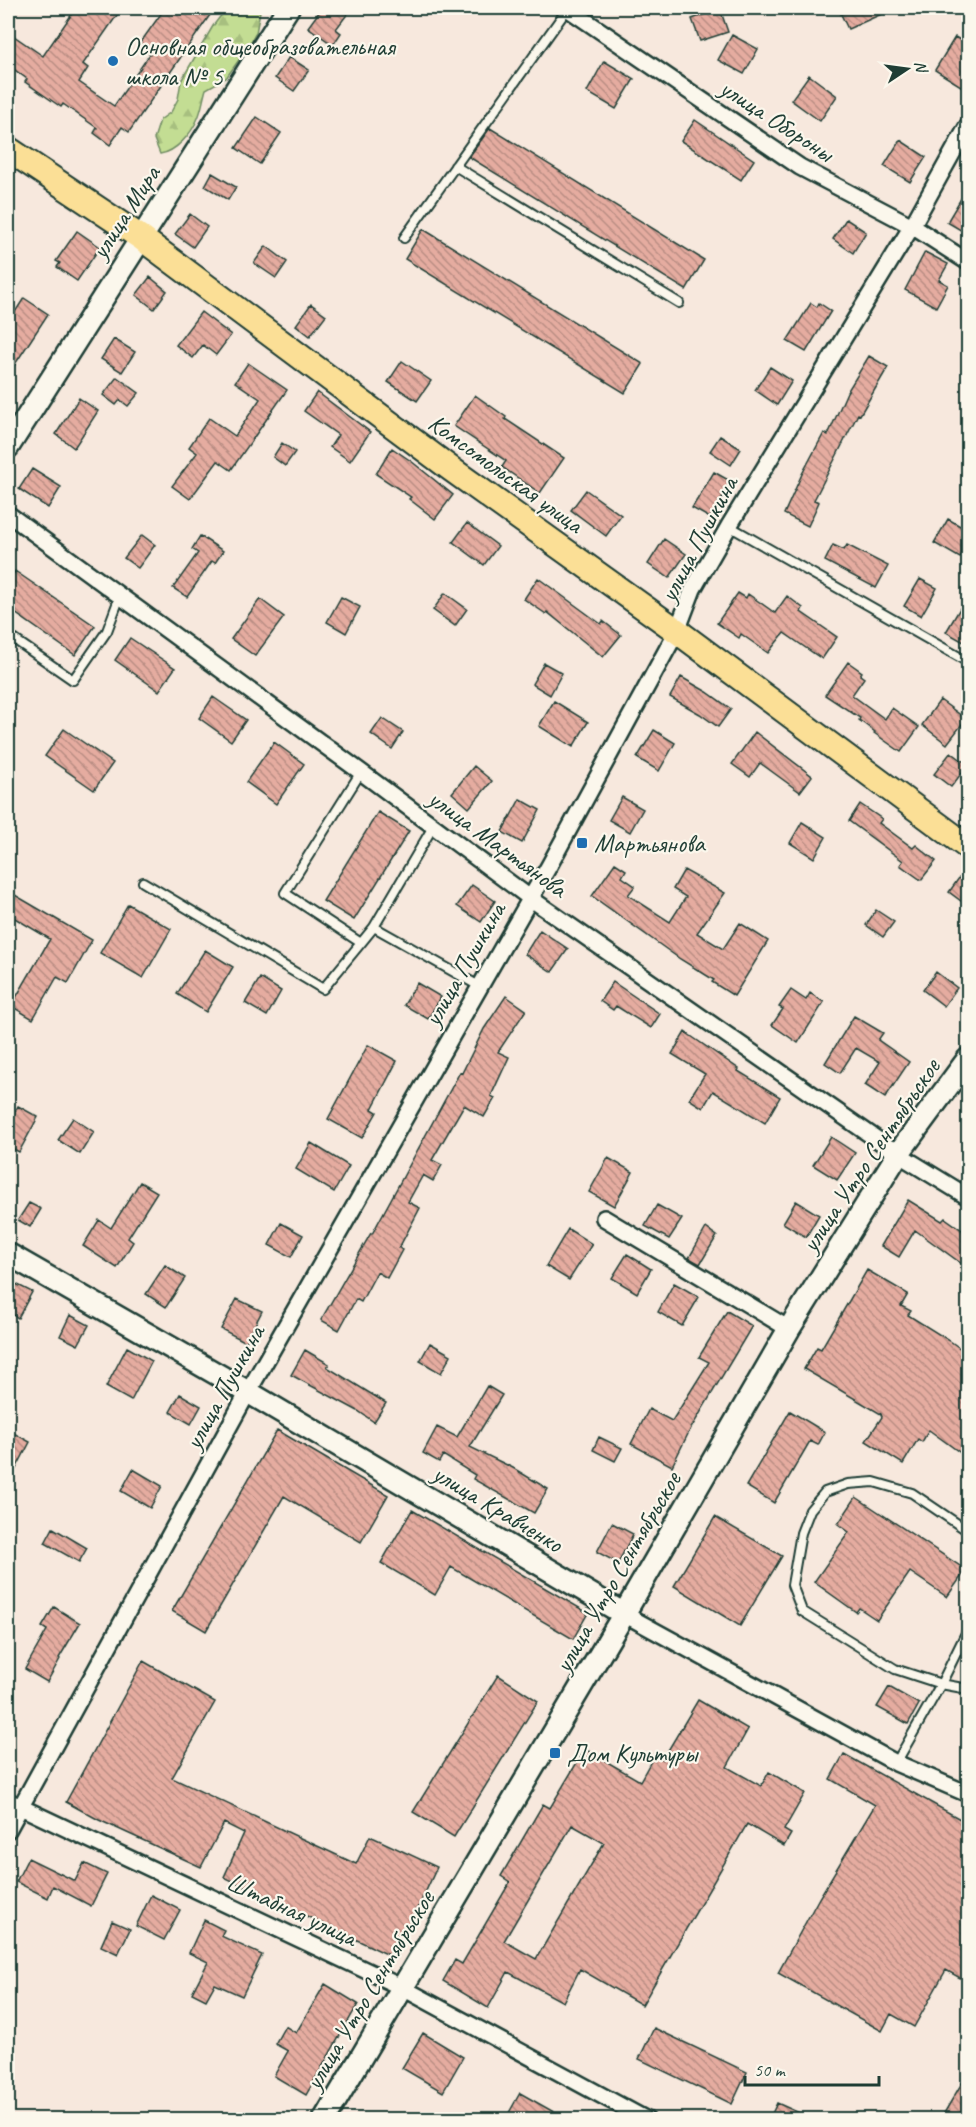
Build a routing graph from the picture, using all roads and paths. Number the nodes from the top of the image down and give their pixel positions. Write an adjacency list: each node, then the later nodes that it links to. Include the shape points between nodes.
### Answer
1 (288, 8): 7 (street, улица Мира)
2 (567, 8): 5 (lane); 6 (street, улица Обороны, via 800,167)
3 (969, 125): 6 (street, улица Пушкина)
4 (8, 149): 7 (main road, Комсомольская улица)
5 (455, 166): 8 (lane); 10 (lane)
6 (912, 226): 9 (street, улица Обороны); 13 (street, улица Пушкина)
7 (140, 237): 11 (street, улица Мира); 15 (main road, Комсомольская улица, via 451,469)
8 (404, 238)
9 (969, 262)
10 (679, 303)
11 (8, 447)
12 (8, 514): 14 (street, улица Мартьянова)
13 (729, 526): 15 (street, улица Пушкина, via 693,589); 17 (lane)
14 (120, 596): 16 (lane, via 107,631 73,680); 18 (street, улица Мартьянова)
15 (677, 631): 20 (main road, Комсомольская улица); 22 (street, улица Пушкина)
16 (8, 635)
17 (969, 662)
18 (361, 772): 19 (street, улица Мартьянова); 24 (lane, via 285,894)
19 (434, 825): 22 (street, улица Мартьянова); 23 (lane)
20 (969, 847)
21 (143, 882): 24 (lane, via 323,989)
22 (530, 897): 25 (street, улица Пушкина); 27 (street, улица Мартьянова)
23 (374, 927): 24 (lane); 25 (lane)
24 (361, 943)
25 (478, 986): 32 (street, улица Пушкина)
26 (969, 1059): 27 (street, улица Утро Сентябрьское)
27 (898, 1154): 28 (street, улица Мартьянова); 31 (street, улица Утро Сентябрьское)
28 (969, 1197)
29 (604, 1218): 31 (street)
30 (8, 1254): 32 (street, улица Кравченко)
31 (789, 1329): 34 (street, улица Утро Сентябрьское)
32 (248, 1392): 34 (street, улица Кравченко); 40 (street, улица Пушкина)
33 (969, 1531): 36 (lane, via 912,1493 874,1482 848,1484 825,1492 810,1510 801,1533 792,1585 802,1611 895,1669)
34 (624, 1614): 38 (street, улица Кравченко); 42 (street, улица Утро Сентябрьское)
35 (969, 1629): 36 (lane)
36 (941, 1684): 37 (lane); 38 (lane)
37 (969, 1689)
38 (896, 1763): 39 (street, улица Кравченко)
39 (969, 1794)
40 (14, 1804): 41 (street, улица Пушкина); 42 (street, Штабная улица)
41 (8, 1830)
42 (401, 1987): 43 (street, улица Утро Сентябрьское); 44 (street, Штабная улица)
43 (324, 2120)
44 (648, 2120)

